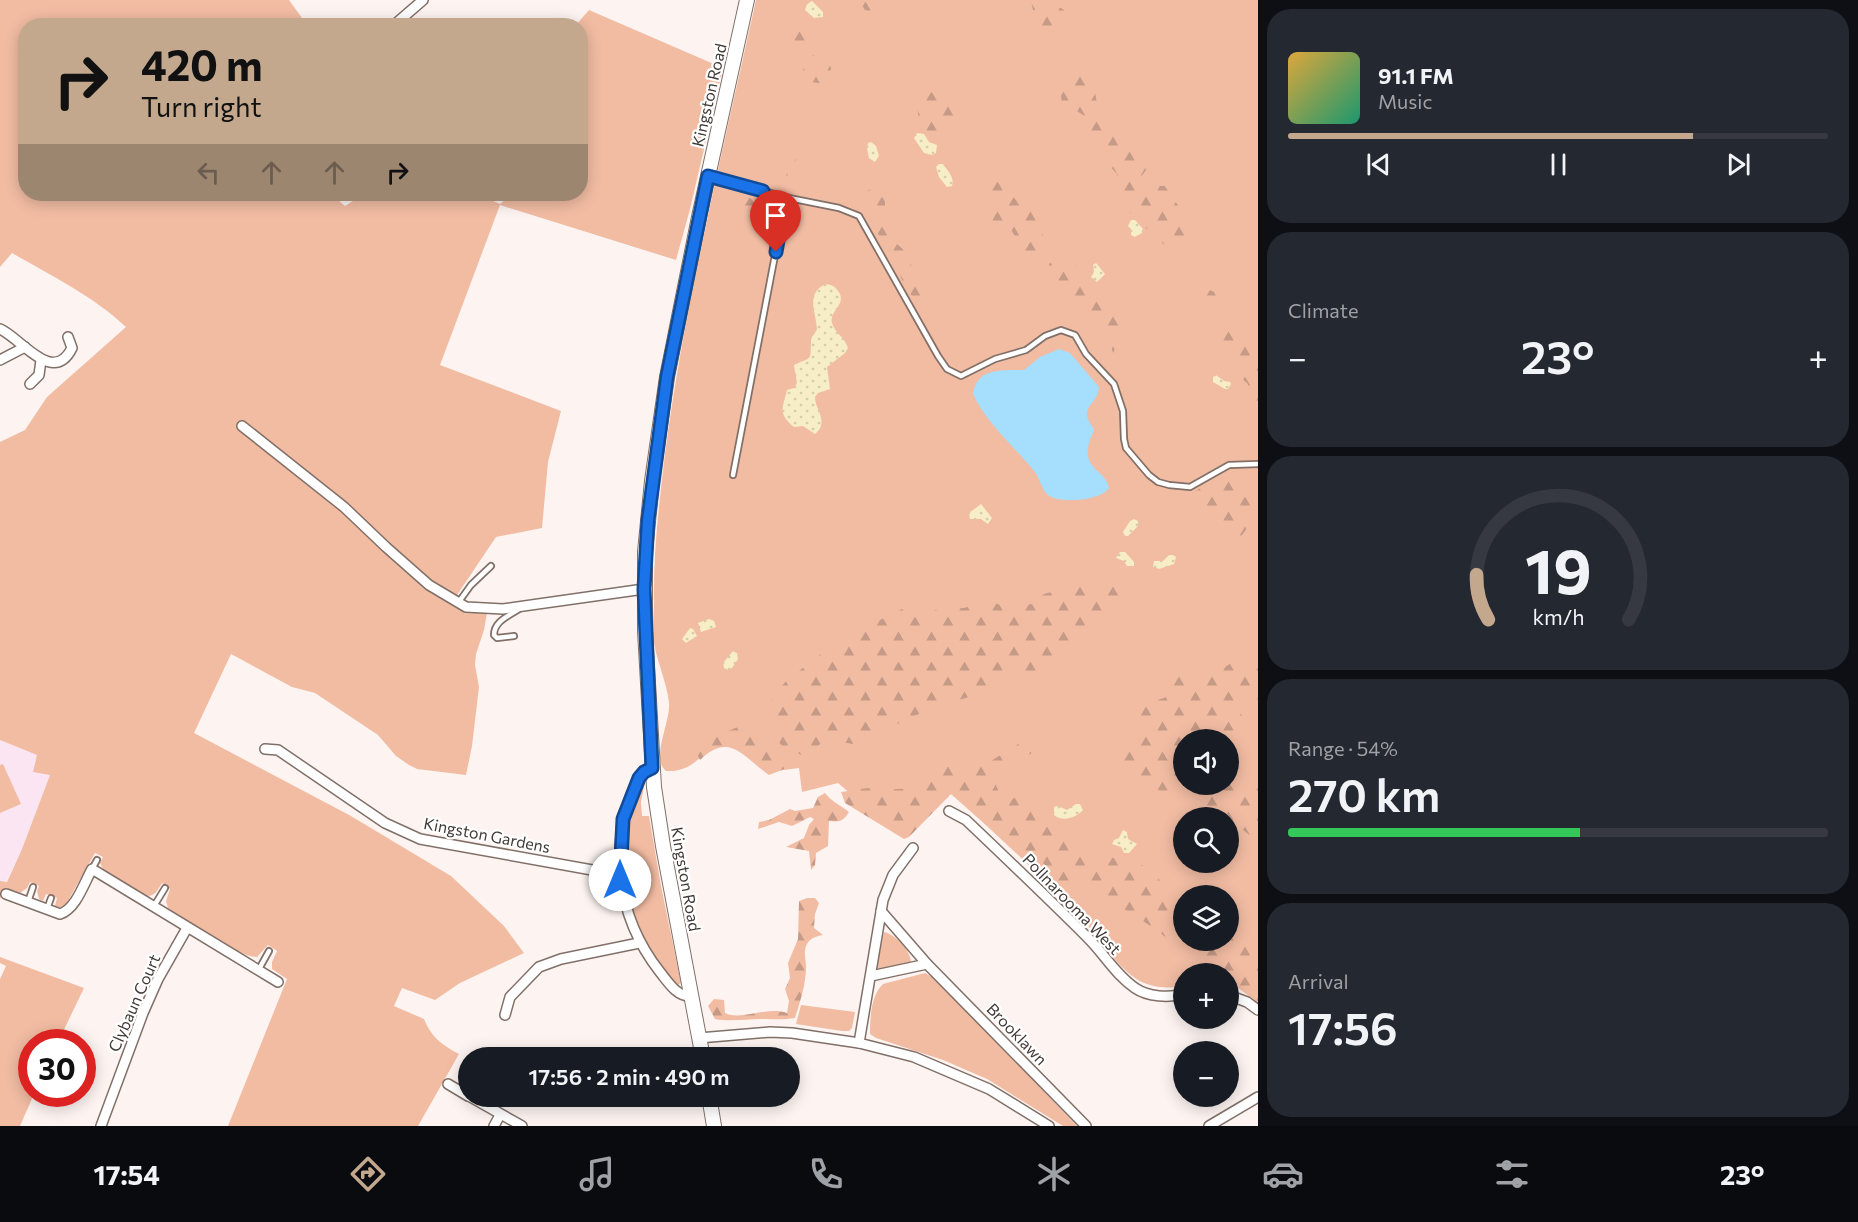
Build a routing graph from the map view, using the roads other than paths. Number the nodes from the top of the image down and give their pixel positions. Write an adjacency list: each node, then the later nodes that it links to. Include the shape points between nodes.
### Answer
1 (423, 0): 3 (street)
2 (747, 0): 4 (main road, Kingston Road)
3 (402, 18)
4 (708, 176): 5 (lane); 16 (main road, Kingston Road, via 658,434)
5 (763, 191): 13 (lane, via 859,216 927,339 953,373 961,376 995,359 1026,350 1045,336 1069,331 1114,384 1123,411 1126,448 1158,482 1190,487 1229,465); 14 (lane, via 780,229)
6 (0, 329): 8 (street)
7 (68, 337): 10 (street, via 72,348 64,360)
8 (25, 347): 9 (street); 10 (street)
9 (0, 360)
10 (41, 360): 11 (street, via 39,375)
11 (30, 384)
12 (242, 426): 17 (street, via 344,507 429,585)
13 (1258, 464)
14 (733, 475)
15 (491, 566): 17 (lane)
16 (644, 589): 18 (street); 21 (main road, Kingston Road)
17 (458, 603): 18 (street, via 503,609)
18 (520, 606): 19 (lane, via 494,630 497,638)
19 (514, 636)
20 (265, 749): 26 (street, Kingston Gardens, via 278,750 385,823 420,839)
21 (652, 768): 26 (street, via 639,778 623,819); 42 (main road, Kingston Road)
22 (949, 811): 43 (street, Pollnarooma West, via 966,820 1091,940 1136,989)
23 (913, 848): 34 (street, via 887,886)
24 (97, 860): 25 (lane)
25 (92, 869): 32 (street); 33 (street, via 66,912)
26 (620, 875): 36 (street)
27 (33, 887): 31 (lane)
28 (165, 888): 32 (lane)
29 (6, 894): 31 (street)
30 (51, 898): 33 (lane)
31 (28, 902): 33 (street)
32 (153, 907): 35 (street)
33 (47, 909)
34 (881, 911): 38 (street, Brooklawn); 40 (street)
35 (187, 928): 39 (street); 56 (street, Clybaun Court, via 154,988)
36 (639, 944): 42 (street, via 674,989); 46 (street, via 539,967 510,997)
37 (269, 951): 39 (lane)
38 (927, 964): 40 (street); 61 (street, Brooklawn)
39 (258, 970): 41 (street)
40 (871, 976): 48 (street)
41 (279, 982)
42 (691, 996): 47 (main road, Kingston Road)
43 (1173, 996)
44 (1239, 999): 45 (street)
45 (1258, 1010)
46 (505, 1015)
47 (699, 1038): 48 (street, via 775,1032); 49 (main road, Kingston Road)
48 (859, 1043): 60 (street, via 914,1057 989,1089)
49 (701, 1047)
50 (448, 1084): 51 (street)
51 (458, 1090)
52 (1258, 1097): 62 (street)
53 (487, 1107): 55 (street)
54 (711, 1107): 59 (main road)
55 (500, 1115): 57 (street); 58 (street)
56 (101, 1126)
57 (494, 1126)
58 (522, 1126)
59 (714, 1126)
60 (1049, 1126)
61 (1086, 1126)
62 (1209, 1126)

